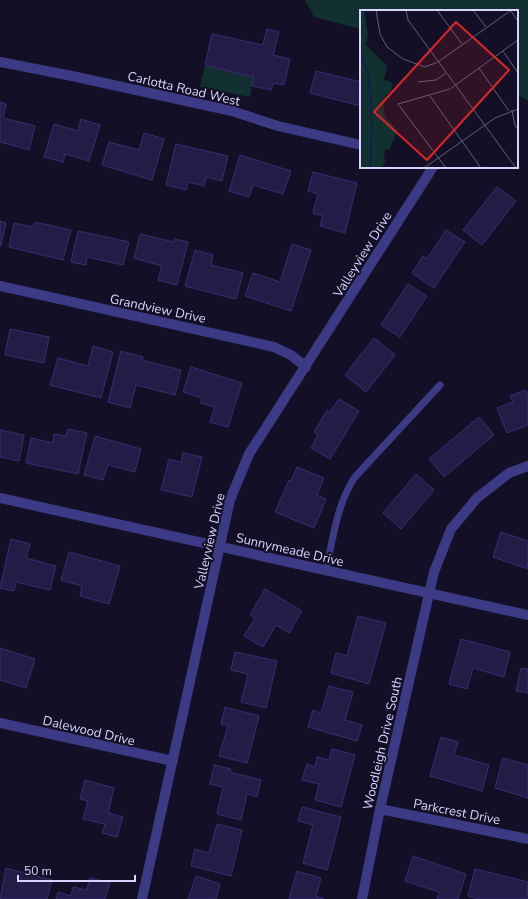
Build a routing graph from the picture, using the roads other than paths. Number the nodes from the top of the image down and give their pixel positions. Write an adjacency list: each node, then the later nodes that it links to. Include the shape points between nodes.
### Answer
1 (0, 62): 2 (street, Carlotta Road West, via 232,111 278,126)
2 (360, 145)
3 (432, 168): 5 (street, Valleyview Drive)
4 (0, 286): 5 (street, Grandview Drive, via 274,347 291,355)
5 (306, 367): 9 (street, Valleyview Drive, via 249,454 230,500)
6 (440, 385): 10 (lane, via 365,465 348,487)
7 (528, 466): 11 (street, Woodleigh Drive South, via 509,473 476,498 451,530 434,572)
8 (0, 498): 9 (street, Sunnymeade Drive)
9 (221, 546): 10 (street, Sunnymeade Drive); 14 (street, Valleyview Drive)
10 (326, 570): 11 (street, Sunnymeade Drive)
11 (429, 594): 12 (street, Sunnymeade Drive); 15 (street, Woodleigh Drive South)
12 (528, 615)
13 (0, 723): 14 (street, Dalewood Drive)
14 (173, 761): 17 (street, Valleyview Drive)
15 (380, 809): 16 (street, Parkcrest Drive); 18 (street, Woodleigh Drive South)
16 (528, 839)
17 (142, 899)
18 (362, 899)

